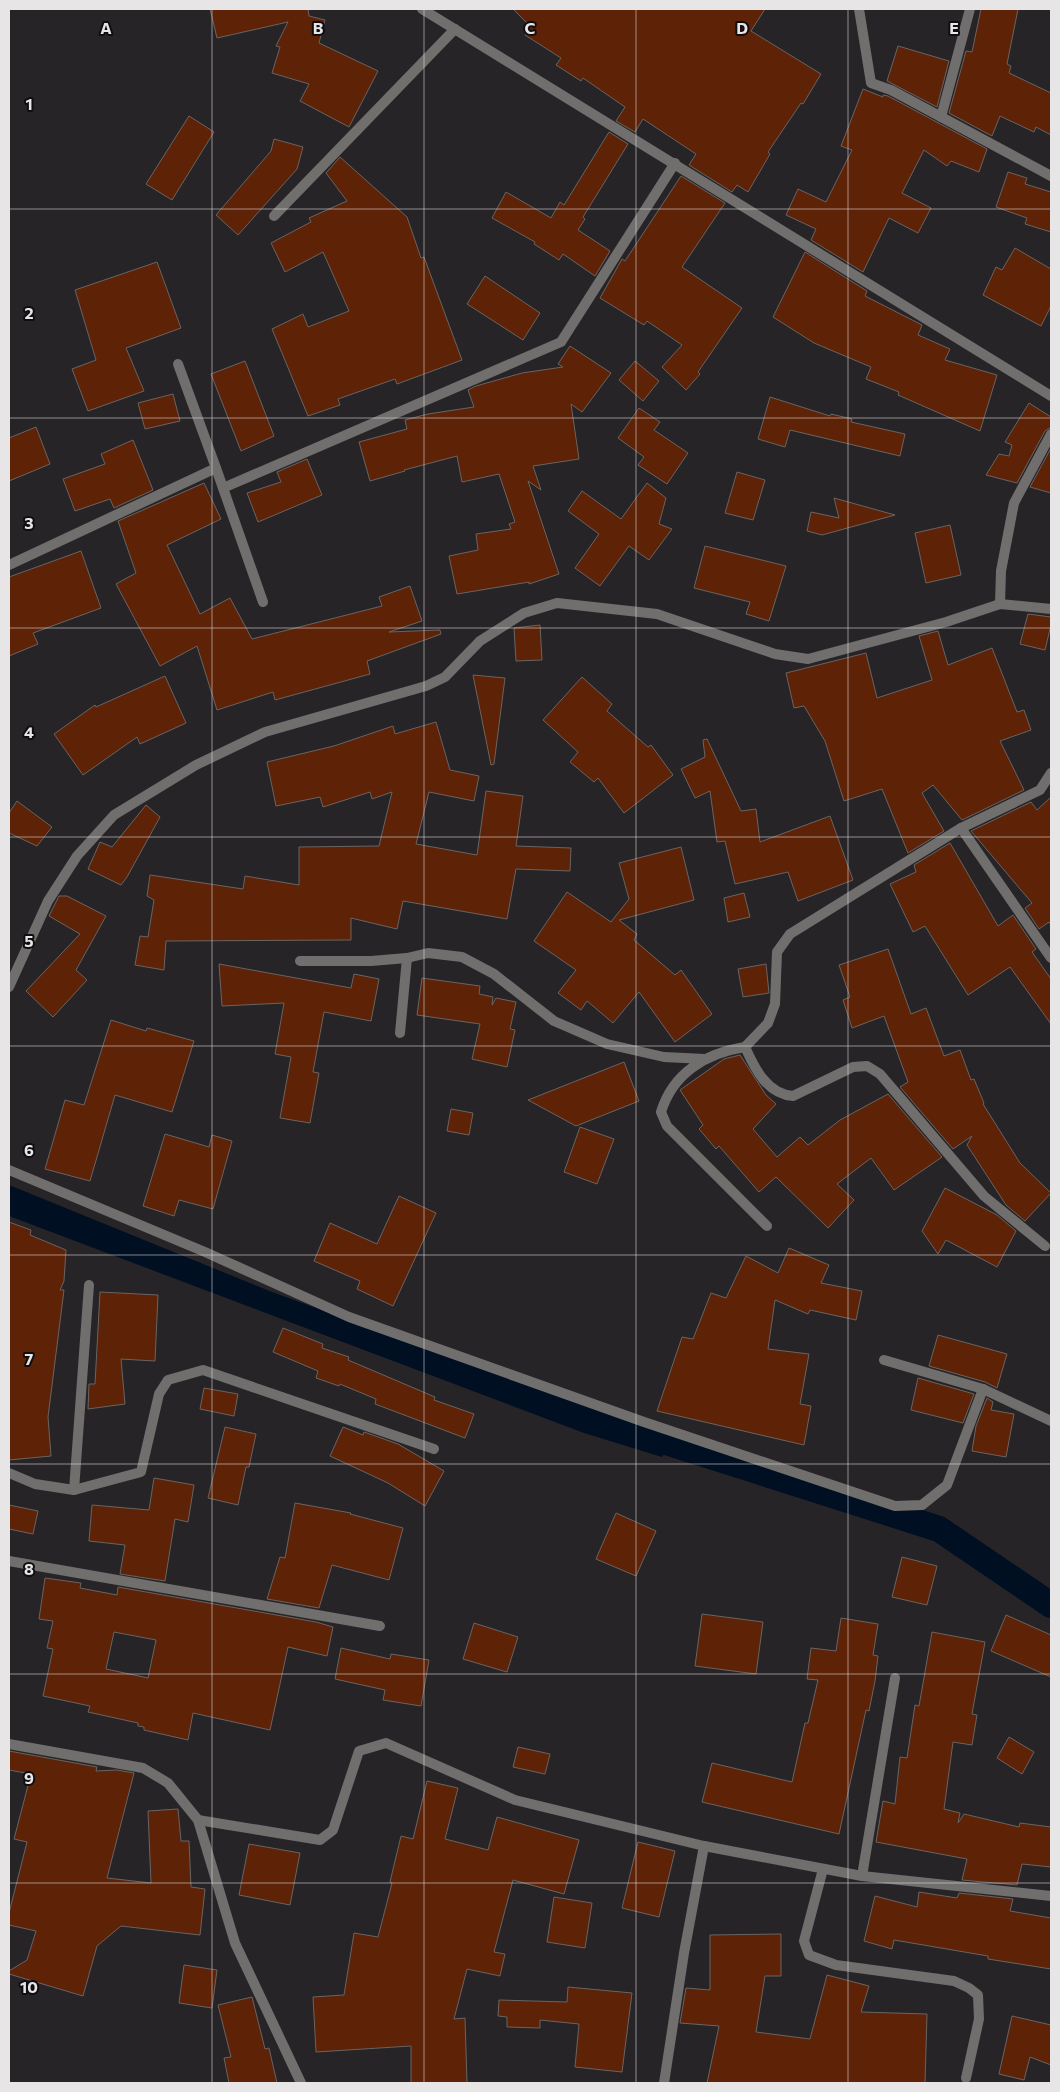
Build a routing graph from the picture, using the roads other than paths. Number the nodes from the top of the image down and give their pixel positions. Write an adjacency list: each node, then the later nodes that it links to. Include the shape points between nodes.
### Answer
1 (422, 9): 4 (street)
2 (860, 9): 5 (street, via 871,83)
3 (970, 9): 5 (street)
4 (455, 30): 6 (street); 8 (street)
5 (941, 117): 7 (street)
6 (675, 163): 10 (street); 13 (street, via 561,342)
7 (1051, 176)
8 (274, 216)
9 (178, 364): 12 (street)
10 (1051, 396)
11 (1051, 434): 16 (street, via 1014,503 1001,572)
12 (216, 468): 13 (street); 14 (street)
13 (223, 488): 15 (street)
14 (9, 565)
15 (263, 602)
16 (1000, 604): 17 (street); 23 (street, via 808,659 775,654 657,614 557,602 524,613 480,641 446,677 426,686 265,732 196,765 114,815 77,856 48,900)
17 (1051, 609)
18 (1051, 773): 19 (street, via 1040,790)
19 (961, 828): 21 (street); 25 (street, via 790,934 777,952 775,1004 768,1024)
20 (406, 958): 22 (street); 24 (street); 26 (street, via 428,953 462,958 494,974 554,1021 607,1044 664,1057)
21 (1051, 958)
22 (300, 961)
23 (9, 987)
24 (400, 1033)
25 (745, 1047): 26 (street); 29 (street, via 772,1090 782,1095 793,1096 853,1067 867,1066 880,1074 984,1196)
26 (705, 1059): 28 (street, via 685,1071 665,1099 661,1112 667,1126)
27 (9, 1170): 32 (street, via 205,1252 349,1317 644,1422 895,1506 922,1505 947,1485)
28 (767, 1226)
29 (1045, 1246)
30 (90, 1285): 36 (street)
31 (884, 1360): 32 (street)
32 (983, 1389): 33 (street)
33 (1051, 1422)
34 (434, 1449): 36 (street, via 203,1370 168,1380 159,1394 141,1472)
35 (9, 1473): 36 (street, via 35,1484)
36 (74, 1490)
37 (9, 1561): 38 (street)
38 (380, 1626)
39 (895, 1678): 44 (street)
40 (9, 1744): 41 (street, via 143,1768 168,1783)
41 (198, 1820): 42 (street, via 320,1840 333,1830 359,1751 386,1744 515,1800); 47 (street, via 236,1943)
42 (704, 1846): 43 (street); 48 (street)
43 (823, 1868): 44 (street); 46 (street, via 804,1941 809,1955 836,1965 954,1981 969,1988 978,1996 979,2019)
44 (862, 1876): 45 (street)
45 (1051, 1896)
46 (966, 2078)
47 (301, 2083)
48 (664, 2083)

